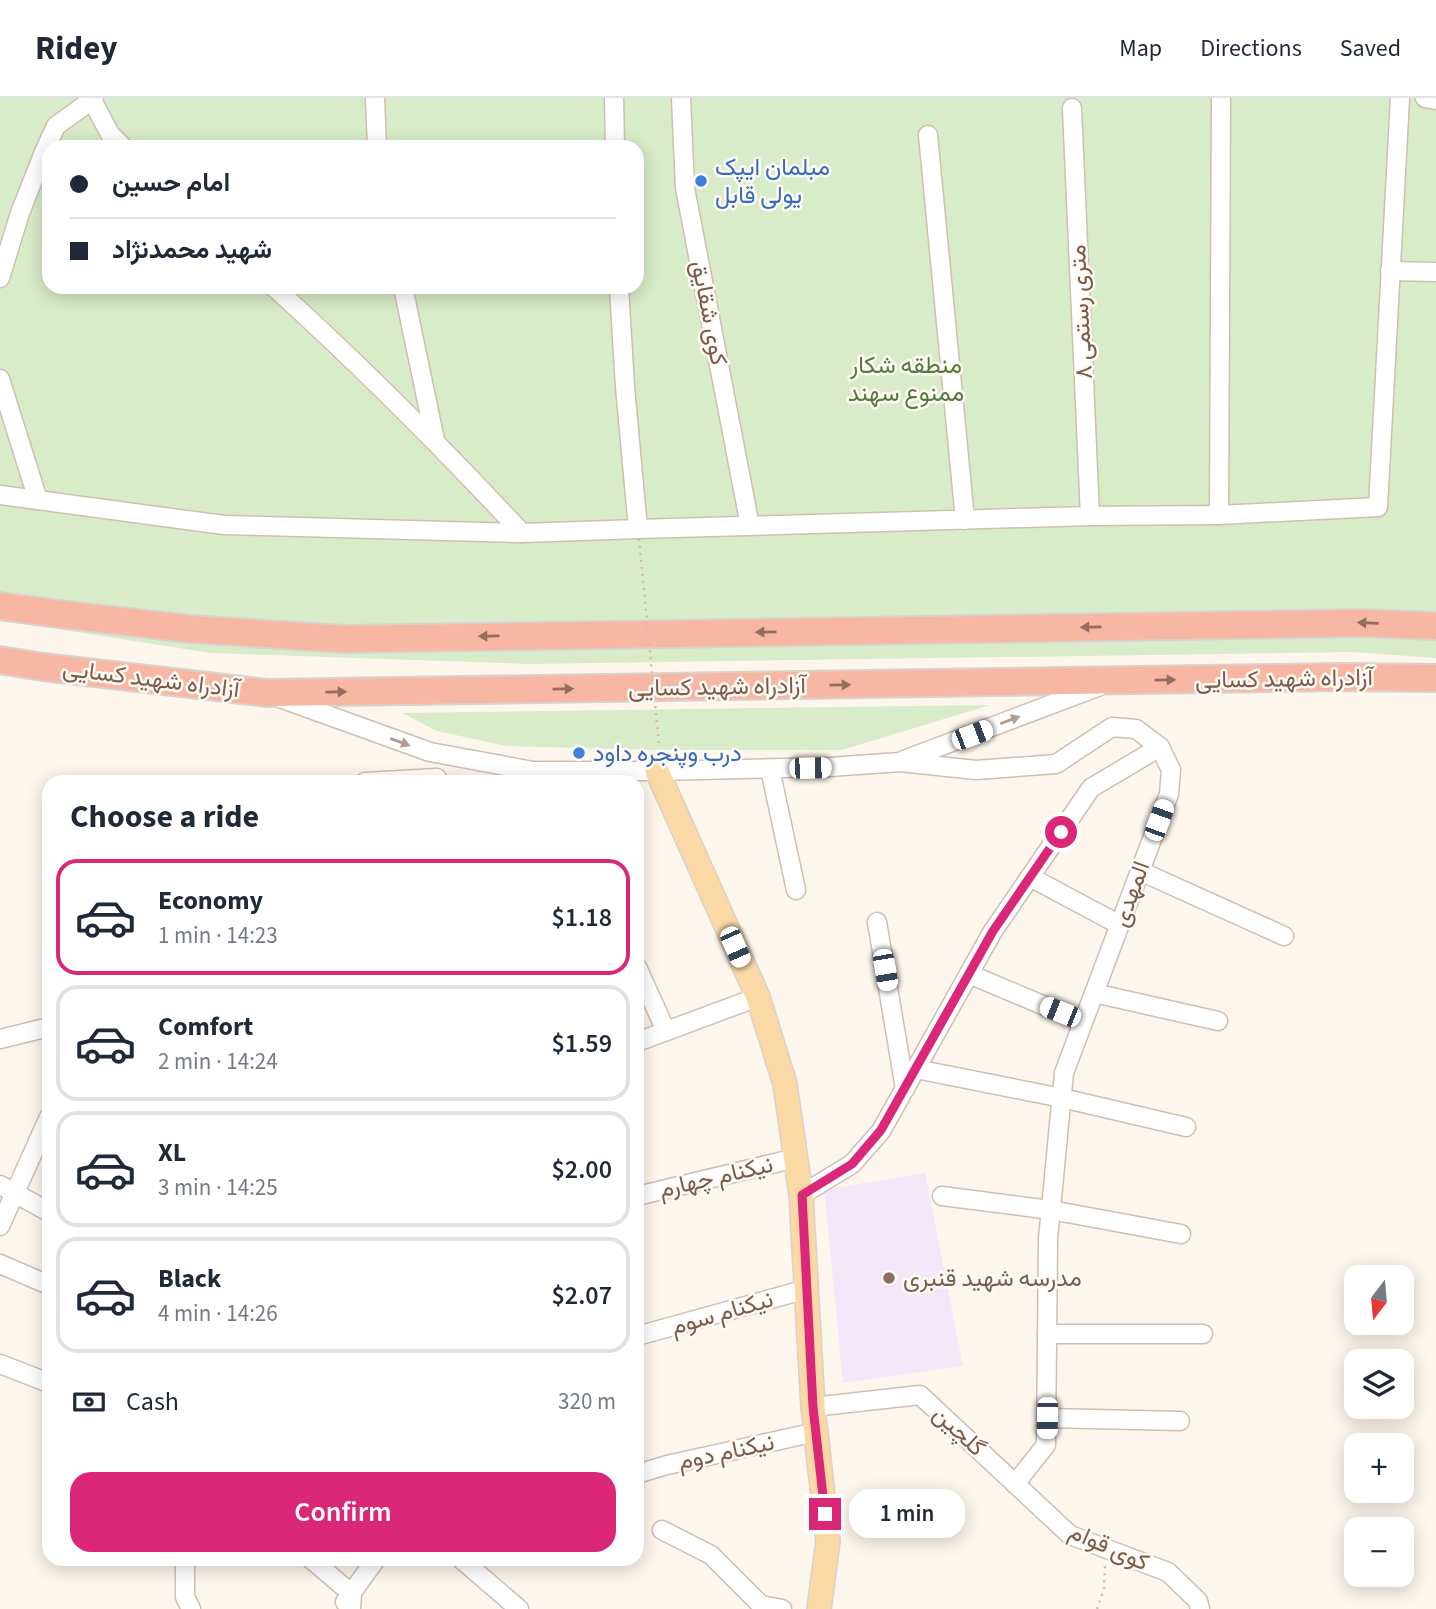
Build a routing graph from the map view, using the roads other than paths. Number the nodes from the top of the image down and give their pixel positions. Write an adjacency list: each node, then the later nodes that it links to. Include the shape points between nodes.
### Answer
1 (374, 98): 13 (street)
2 (614, 98): 14 (street)
3 (681, 98): 29 (street, کوی شقایق, via 685,188)
4 (1221, 98): 26 (street)
5 (1400, 98): 16 (street)
6 (1425, 98): 8 (street)
7 (92, 99): 11 (street, via 56,126); 12 (street)
8 (1436, 100)
9 (1072, 108): 27 (street, ۸ متری رستمی)
10 (928, 135): 28 (street)
11 (50, 140)
12 (116, 140)
13 (377, 140)
14 (615, 140)
15 (42, 157): 18 (street)
16 (1390, 271): 17 (street); 26 (street, via 1378,507)
17 (1436, 272)
18 (0, 278)
19 (282, 294): 23 (street)
20 (404, 294): 23 (street)
21 (620, 294): 31 (street)
22 (0, 379): 25 (street)
23 (435, 440): 30 (street)
24 (0, 495): 25 (street)
25 (38, 500): 30 (street, via 224,525)
26 (1219, 515): 27 (street)
27 (1090, 516): 28 (street)
28 (965, 520): 29 (street)
29 (750, 526): 31 (street)
30 (522, 533): 31 (street)
31 (638, 534)
32 (0, 606): 33 (highway, one-way to 32, via 1362,623 344,639 190,629)
33 (1436, 626)
34 (0, 660): 37 (highway, آزادراه شهید کسایی)
35 (1436, 678): 36 (highway, آزادراه شهید کسایی, one-way to 35)
36 (1114, 681): 37 (highway, آزادراه شهید کسایی, one-way to 36); 40 (street, one-way to 36)
37 (267, 693): 39 (street, one-way to 39)
38 (1160, 747): 40 (street, via 1136,729 1111,727 1056,764 976,770); 46 (street, المهدی, via 1171,770 1168,794); 47 (street, via 1091,788)
39 (430, 752): 42 (street); 44 (street)
40 (901, 762): 41 (street)
41 (770, 769): 43 (street); 48 (street)
42 (533, 771): 43 (street); 45 (street)
43 (657, 771): 55 (main road)
44 (436, 775)
45 (525, 775)
46 (1140, 871): 50 (street, المهدی); 51 (street)
47 (1030, 877): 50 (street); 52 (street)
48 (796, 890)
49 (877, 922): 63 (street)
50 (1120, 925): 54 (street, المهدی)
51 (1284, 936)
52 (969, 974): 57 (street); 62 (street)
53 (644, 982): 59 (street)
54 (1094, 993): 56 (street); 57 (street, المهدی)
55 (758, 997): 59 (street); 67 (main road, via 785,1084)
56 (1218, 1021)
57 (1083, 1022): 64 (street, المهدی, via 1064,1073)
58 (42, 1029): 60 (street)
59 (666, 1031): 61 (street)
60 (0, 1039)
61 (644, 1039)
62 (916, 1069): 63 (street); 64 (street)
63 (905, 1089): 70 (street, via 881,1130 852,1164)
64 (1062, 1098): 65 (street); 73 (street, المهدی)
65 (1186, 1127)
66 (42, 1130): 68 (street)
67 (796, 1158): 69 (street, نیکنام چهارم); 70 (main road)
68 (7, 1189): 72 (street); 74 (street)
69 (644, 1194)
70 (802, 1195): 78 (main road)
71 (942, 1196): 73 (street)
72 (42, 1208)
73 (1051, 1210): 75 (street); 80 (street, المهدی)
74 (0, 1226)
75 (1181, 1234)
76 (0, 1264): 77 (street)
77 (42, 1282)
78 (807, 1289): 79 (street, نیکنام سوم); 84 (main road)
79 (644, 1334)
80 (1047, 1334): 81 (street); 85 (street, المهدی)
81 (1203, 1334)
82 (0, 1364): 83 (street)
83 (42, 1380)
84 (813, 1407): 87 (main road); 89 (street, گلچین, via 920,1395)
85 (1047, 1418): 86 (street); 89 (street, المهدی, via 1046,1445)
86 (1180, 1421)
87 (816, 1432): 88 (street, نیکنام دوم); 100 (main road, via 828,1541)
88 (644, 1472)
89 (1015, 1484): 101 (street, کوی قوام, via 1070,1535 1168,1572 1198,1601)
90 (662, 1530): 99 (street, via 710,1555 761,1605)
91 (185, 1566): 96 (street, via 185,1597)
92 (318, 1566): 95 (street)
93 (372, 1566): 95 (street)
94 (469, 1566): 98 (street)
95 (351, 1602): 97 (street)
96 (191, 1609)
97 (340, 1609)
98 (519, 1609)
99 (782, 1609)
100 (819, 1609)
101 (1200, 1609)

